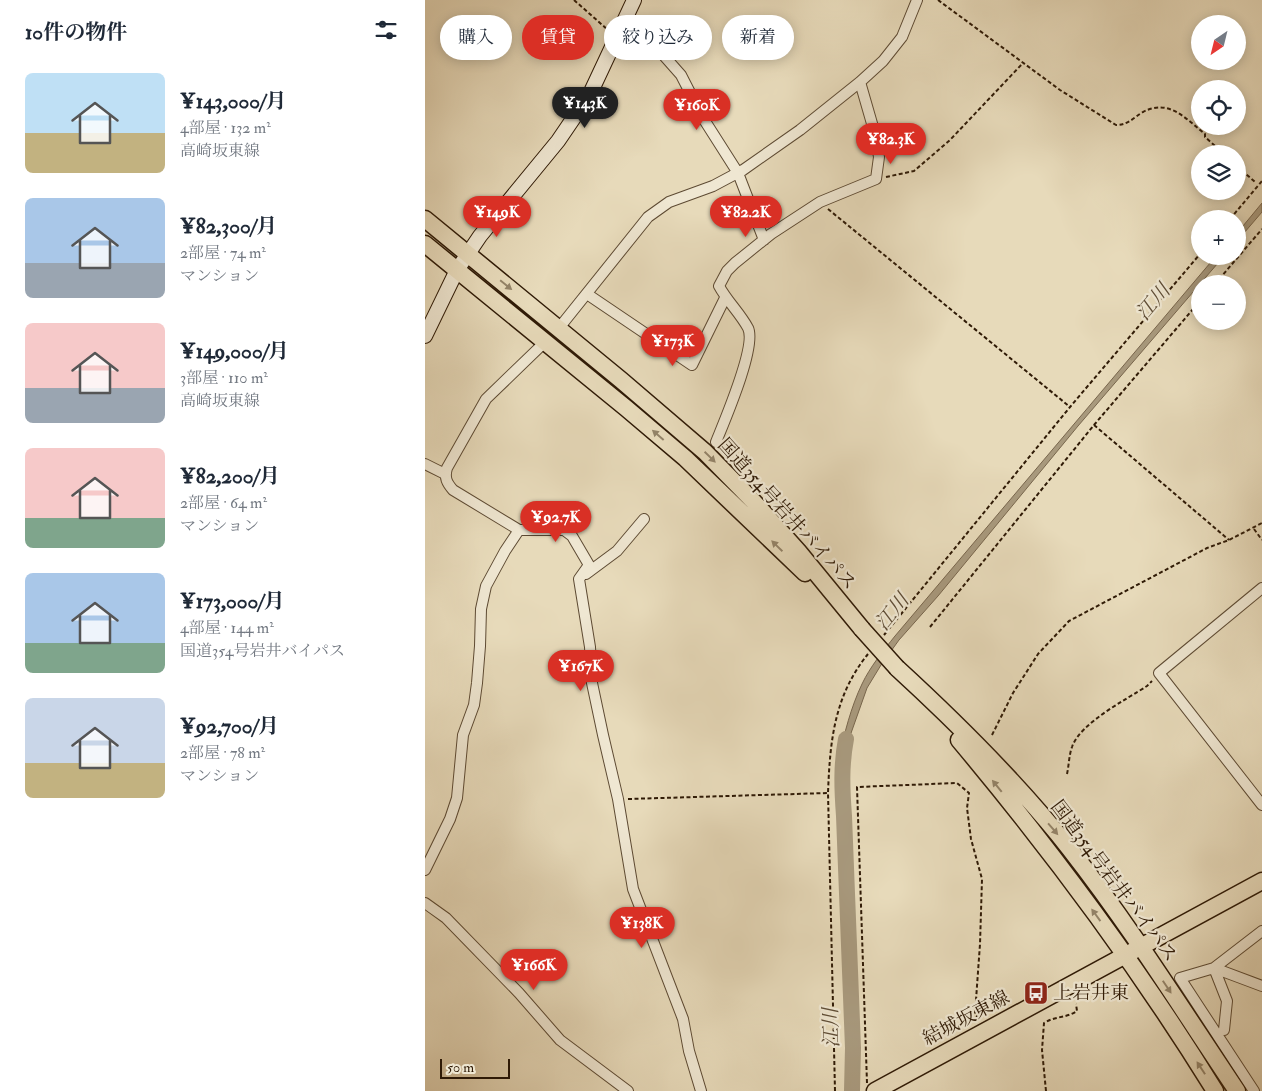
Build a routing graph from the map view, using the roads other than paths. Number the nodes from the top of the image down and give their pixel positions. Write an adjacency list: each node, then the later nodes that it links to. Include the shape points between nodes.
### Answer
1 (634, 0): 3 (main road)
2 (917, 0): 6 (street, via 902,37)
3 (628, 15)
4 (606, 60): 11 (main road, via 573,121)
5 (668, 60): 7 (street, via 681,75 703,118)
6 (860, 82): 7 (street, via 800,130); 9 (street, via 879,157 876,179 820,202)
7 (738, 173): 9 (street); 13 (street, via 669,202 648,217)
8 (425, 219): 11 (main road, 国道354号岩井バイパス)
9 (764, 240): 14 (street, via 727,271 719,286)
10 (425, 244): 12 (main road, 国道354号岩井バイパス)
11 (468, 254): 12 (main road); 15 (main road, 国道354号岩井バイパス, one-way to 15)
12 (457, 270): 16 (main road); 17 (main road, 国道354号岩井バイパス)
13 (587, 294): 14 (street, via 693,365); 15 (street)
14 (725, 298): 18 (street, via 748,329 750,340 733,404)
15 (559, 328): 25 (main road, 国道354号岩井バイパス, one-way to 25, via 685,433 725,472 798,551)
16 (425, 336)
17 (545, 342): 20 (street, via 486,399); 25 (main road, 国道354号岩井バイパス, one-way to 17, via 685,458)
18 (715, 442)
19 (425, 464): 20 (street)
20 (445, 474): 22 (street, via 453,490)
21 (644, 518): 23 (street, via 617,551)
22 (519, 530): 23 (street, via 564,530 572,536 589,565); 28 (street, via 487,586 481,609 477,683 463,735 457,798)
23 (579, 578): 38 (street, via 593,684 618,799 633,889 683,1019)
24 (1262, 588): 27 (street, via 1159,673)
25 (862, 629): 26 (main road, 国道354号岩井バイパス, bridge)
26 (897, 668): 32 (main road, 国道354号岩井バイパス, one-way to 32, via 941,707 1009,778 1069,848); 33 (main road, 国道354号岩井バイパス, one-way to 26, via 1015,808)
27 (1262, 805)
28 (425, 870)
29 (1262, 882): 32 (main road, 結城坂東線)
30 (425, 903): 37 (street, via 446,918 560,1040)
31 (1262, 931): 34 (street)
32 (1140, 947): 33 (main road, 結城坂東線); 41 (main road, 国道354号岩井バイパス, one-way to 41)
33 (1125, 955): 39 (main road, 結城坂東線); 40 (main road, 国道354号岩井バイパス, one-way to 33)
34 (1214, 968): 35 (street); 36 (street, via 1227,1001); 42 (street, via 1180,978)
35 (1262, 986)
36 (1224, 1030)
37 (628, 1091)
38 (701, 1091)
39 (875, 1091)
40 (1215, 1091)
41 (1237, 1091)
42 (1254, 1091)

